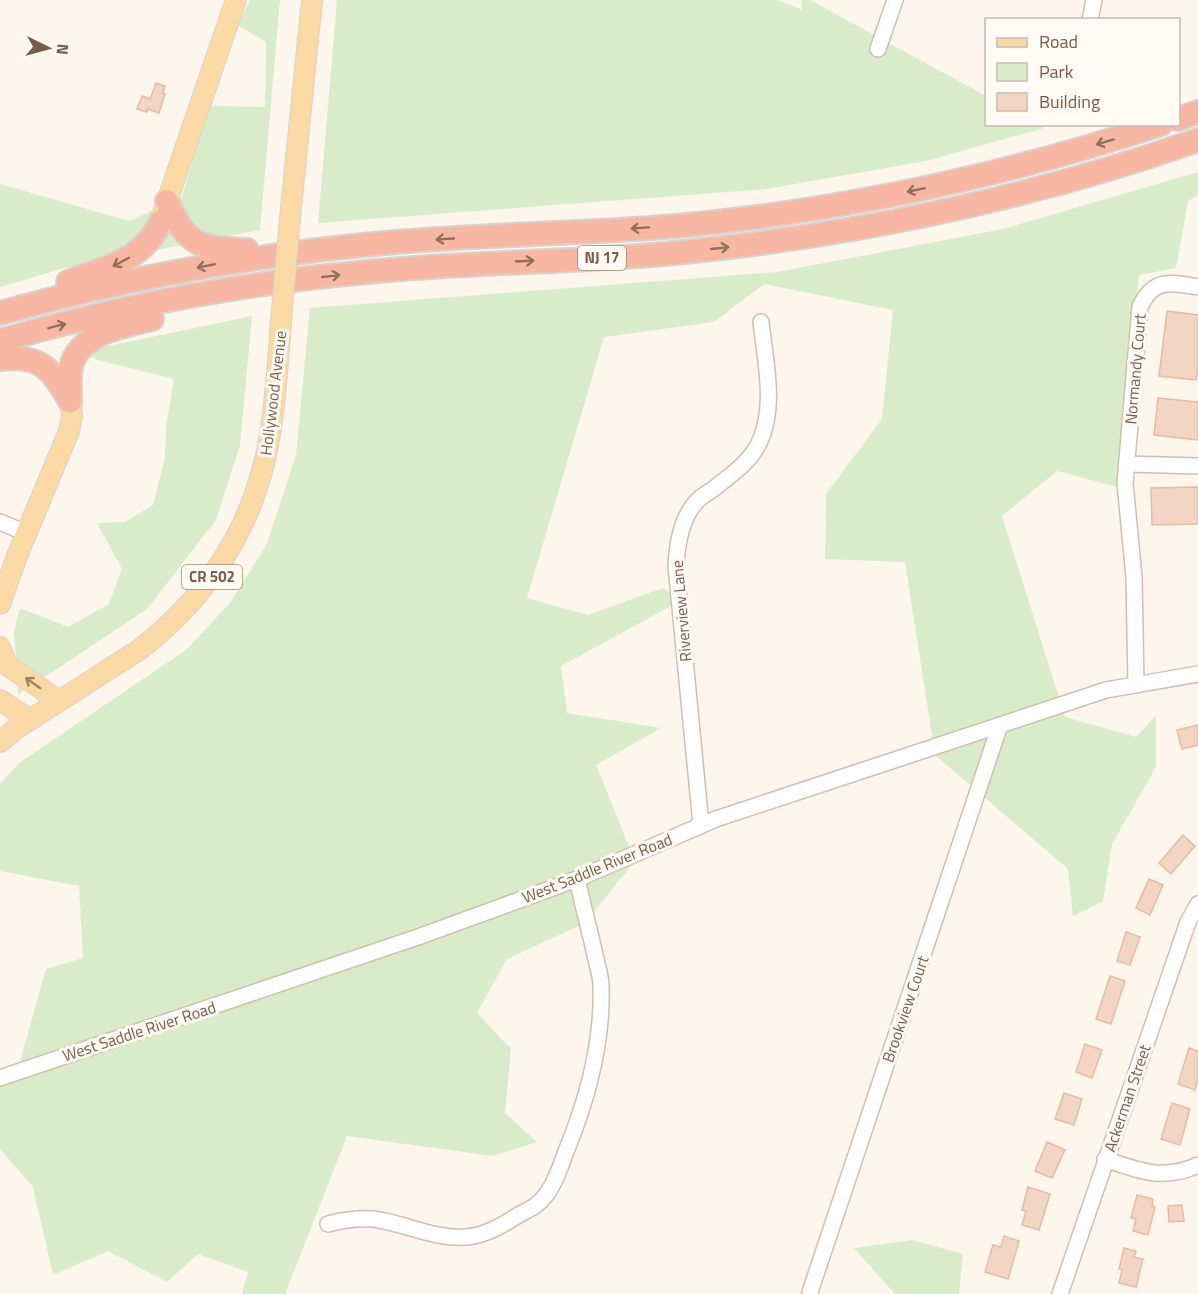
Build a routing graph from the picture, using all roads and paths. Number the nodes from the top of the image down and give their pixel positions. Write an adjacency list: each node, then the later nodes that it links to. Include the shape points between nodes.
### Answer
1 (236, 0): 11 (main road)
2 (312, 0): 29 (main road, Hollywood Avenue / CR 502, bridge, via 274,405 265,461 251,504 219,566 175,619 139,650)
3 (895, 0): 6 (street)
4 (1094, 0): 5 (street)
5 (1090, 18)
6 (878, 49)
7 (1198, 112): 8 (highway)
8 (1180, 119)
9 (1155, 126): 12 (highway, NJ 17, one-way to 12, via 969,179 825,207 668,226)
10 (1198, 140): 14 (highway, NJ 17, one-way to 10, via 365,272 638,256 819,235 1008,197)
11 (164, 211): 12 (highway, via 202,245); 15 (highway, one-way to 15, via 145,244 117,265)
12 (306, 251): 15 (highway, NJ 17, one-way to 15, via 149,277)
13 (1198, 287): 20 (street, Normandy Court, via 1159,285 1140,306)
14 (230, 290): 17 (highway, NJ 17, one-way to 14, via 138,307); 19 (highway, via 163,316 103,333 86,343 70,370)
15 (0, 312)
16 (761, 322): 33 (street, Riverview Lane, via 769,396 764,430 758,446 735,473 696,501 677,548 675,566)
17 (0, 341)
18 (0, 359): 19 (highway, via 23,358 43,365)
19 (70, 401): 23 (main road, via 69,431)
20 (1127, 464): 21 (street); 27 (street, Normandy Court)
21 (1198, 466)
22 (0, 522): 23 (street)
23 (26, 533): 24 (main road)
24 (0, 604)
25 (2, 659): 29 (main road, one-way to 25)
26 (1198, 674): 27 (street, West Saddle River Road)
27 (1136, 685): 31 (street, West Saddle River Road, via 1106,690)
28 (0, 700): 30 (main road)
29 (59, 701): 30 (main road, Hollywood Avenue / CR 502)
30 (30, 720): 32 (main road, Hollywood Avenue / CR 502)
31 (1000, 725): 33 (street, West Saddle River Road); 40 (street, Brookview Court)
32 (0, 742)
33 (701, 825): 34 (street, West Saddle River Road)
34 (577, 879): 36 (street, West Saddle River Road); 39 (street, via 601,984 600,1015 586,1097 546,1195 534,1208 502,1226 468,1237 448,1238 375,1219)
35 (1198, 904): 37 (street, Ackerman Street, via 1188,922)
36 (0, 1078)
37 (1105, 1159): 38 (street, via 1143,1172 1177,1172); 41 (street, Ackerman Street)
38 (1198, 1165)
39 (328, 1224)
40 (810, 1292)
41 (1060, 1294)

